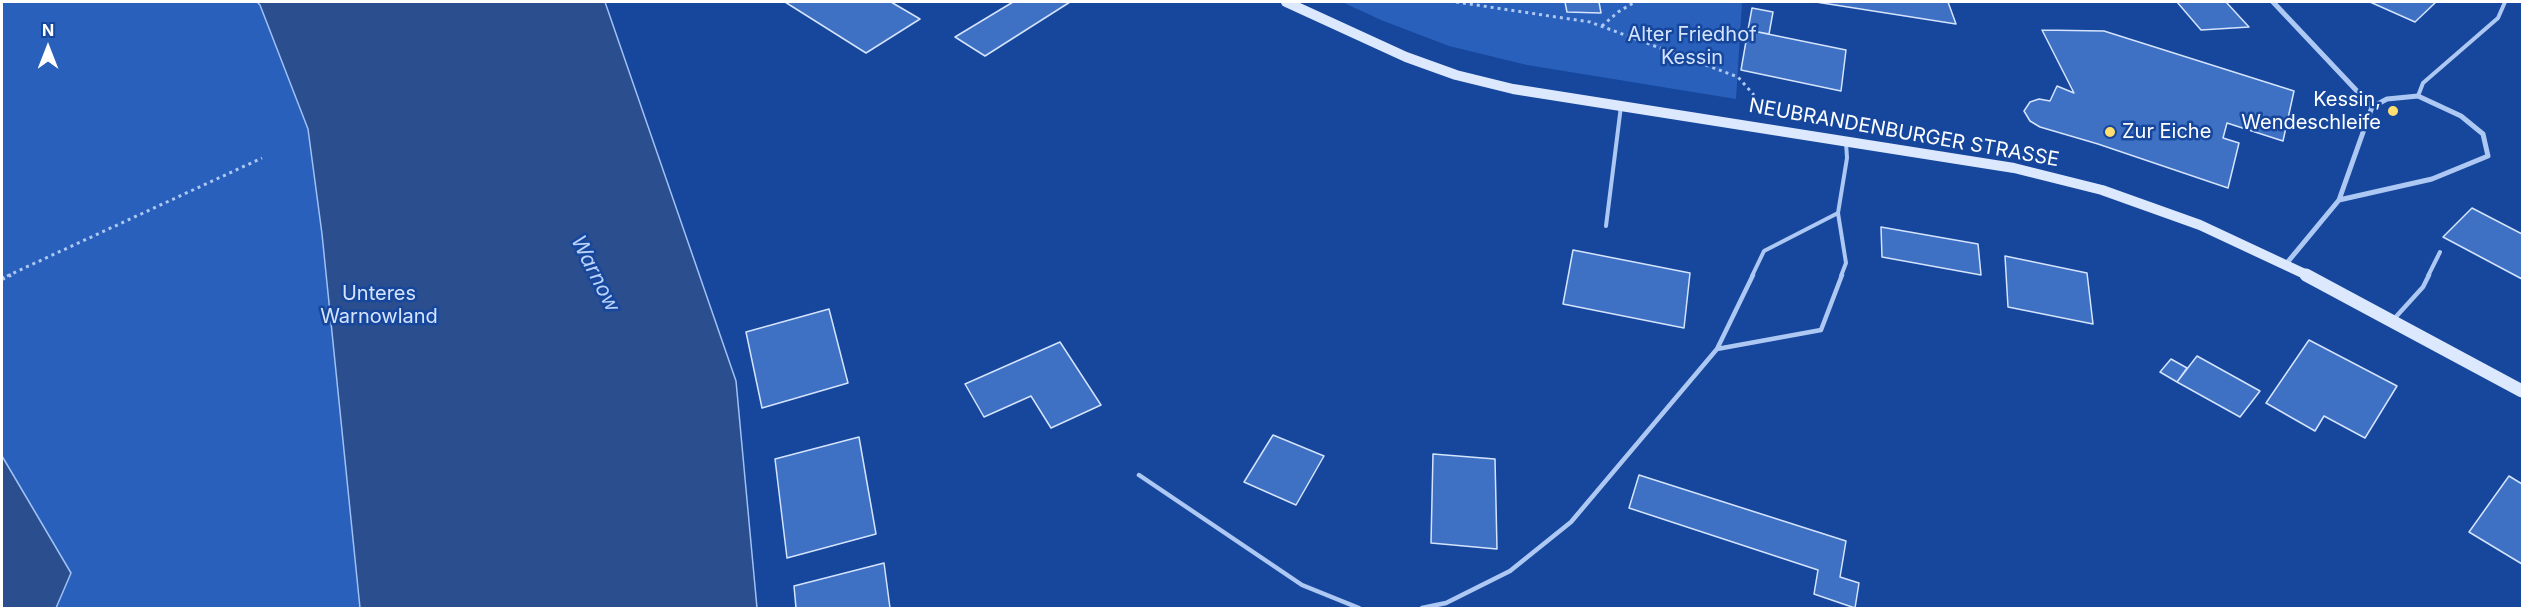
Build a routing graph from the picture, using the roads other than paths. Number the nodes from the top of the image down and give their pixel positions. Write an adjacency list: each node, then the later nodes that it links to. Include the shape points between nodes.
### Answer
1 (1286, 2): 5 (main road, NEUBRANDENBURGER STRASSE, via 1406,57 1456,75 1513,89)
2 (2273, 2): 6 (street)
3 (2505, 2): 4 (lane, via 2498,18 2423,83)
4 (2418, 96): 6 (street, via 2387,99); 8 (street, via 2461,116 2483,134 2488,156 2432,179)
5 (1621, 106): 7 (main road, NEUBRANDENBURGER STRASSE); 10 (lane)
6 (2372, 107): 8 (street)
7 (1845, 140): 9 (lane, via 1847,158); 12 (main road, NEUBRANDENBURGER STRASSE, via 2014,168 2102,190 2200,225)
8 (2339, 200): 12 (street)
9 (1838, 213): 14 (lane, via 1764,251); 14 (lane, via 1846,263 1821,330)
10 (1606, 226)
11 (2440, 252): 13 (lane, via 2423,287)
12 (2286, 264): 13 (main road, NEUBRANDENBURGER STRASSE)
13 (2393, 320): 15 (main road, NEUBRANDENBURGER STRASSE)
14 (1717, 350): 18 (lane, via 1571,522 1510,571 1446,603)
15 (2523, 391)
16 (1140, 475): 17 (lane, via 1302,585)
17 (1359, 609)
18 (1422, 609)

